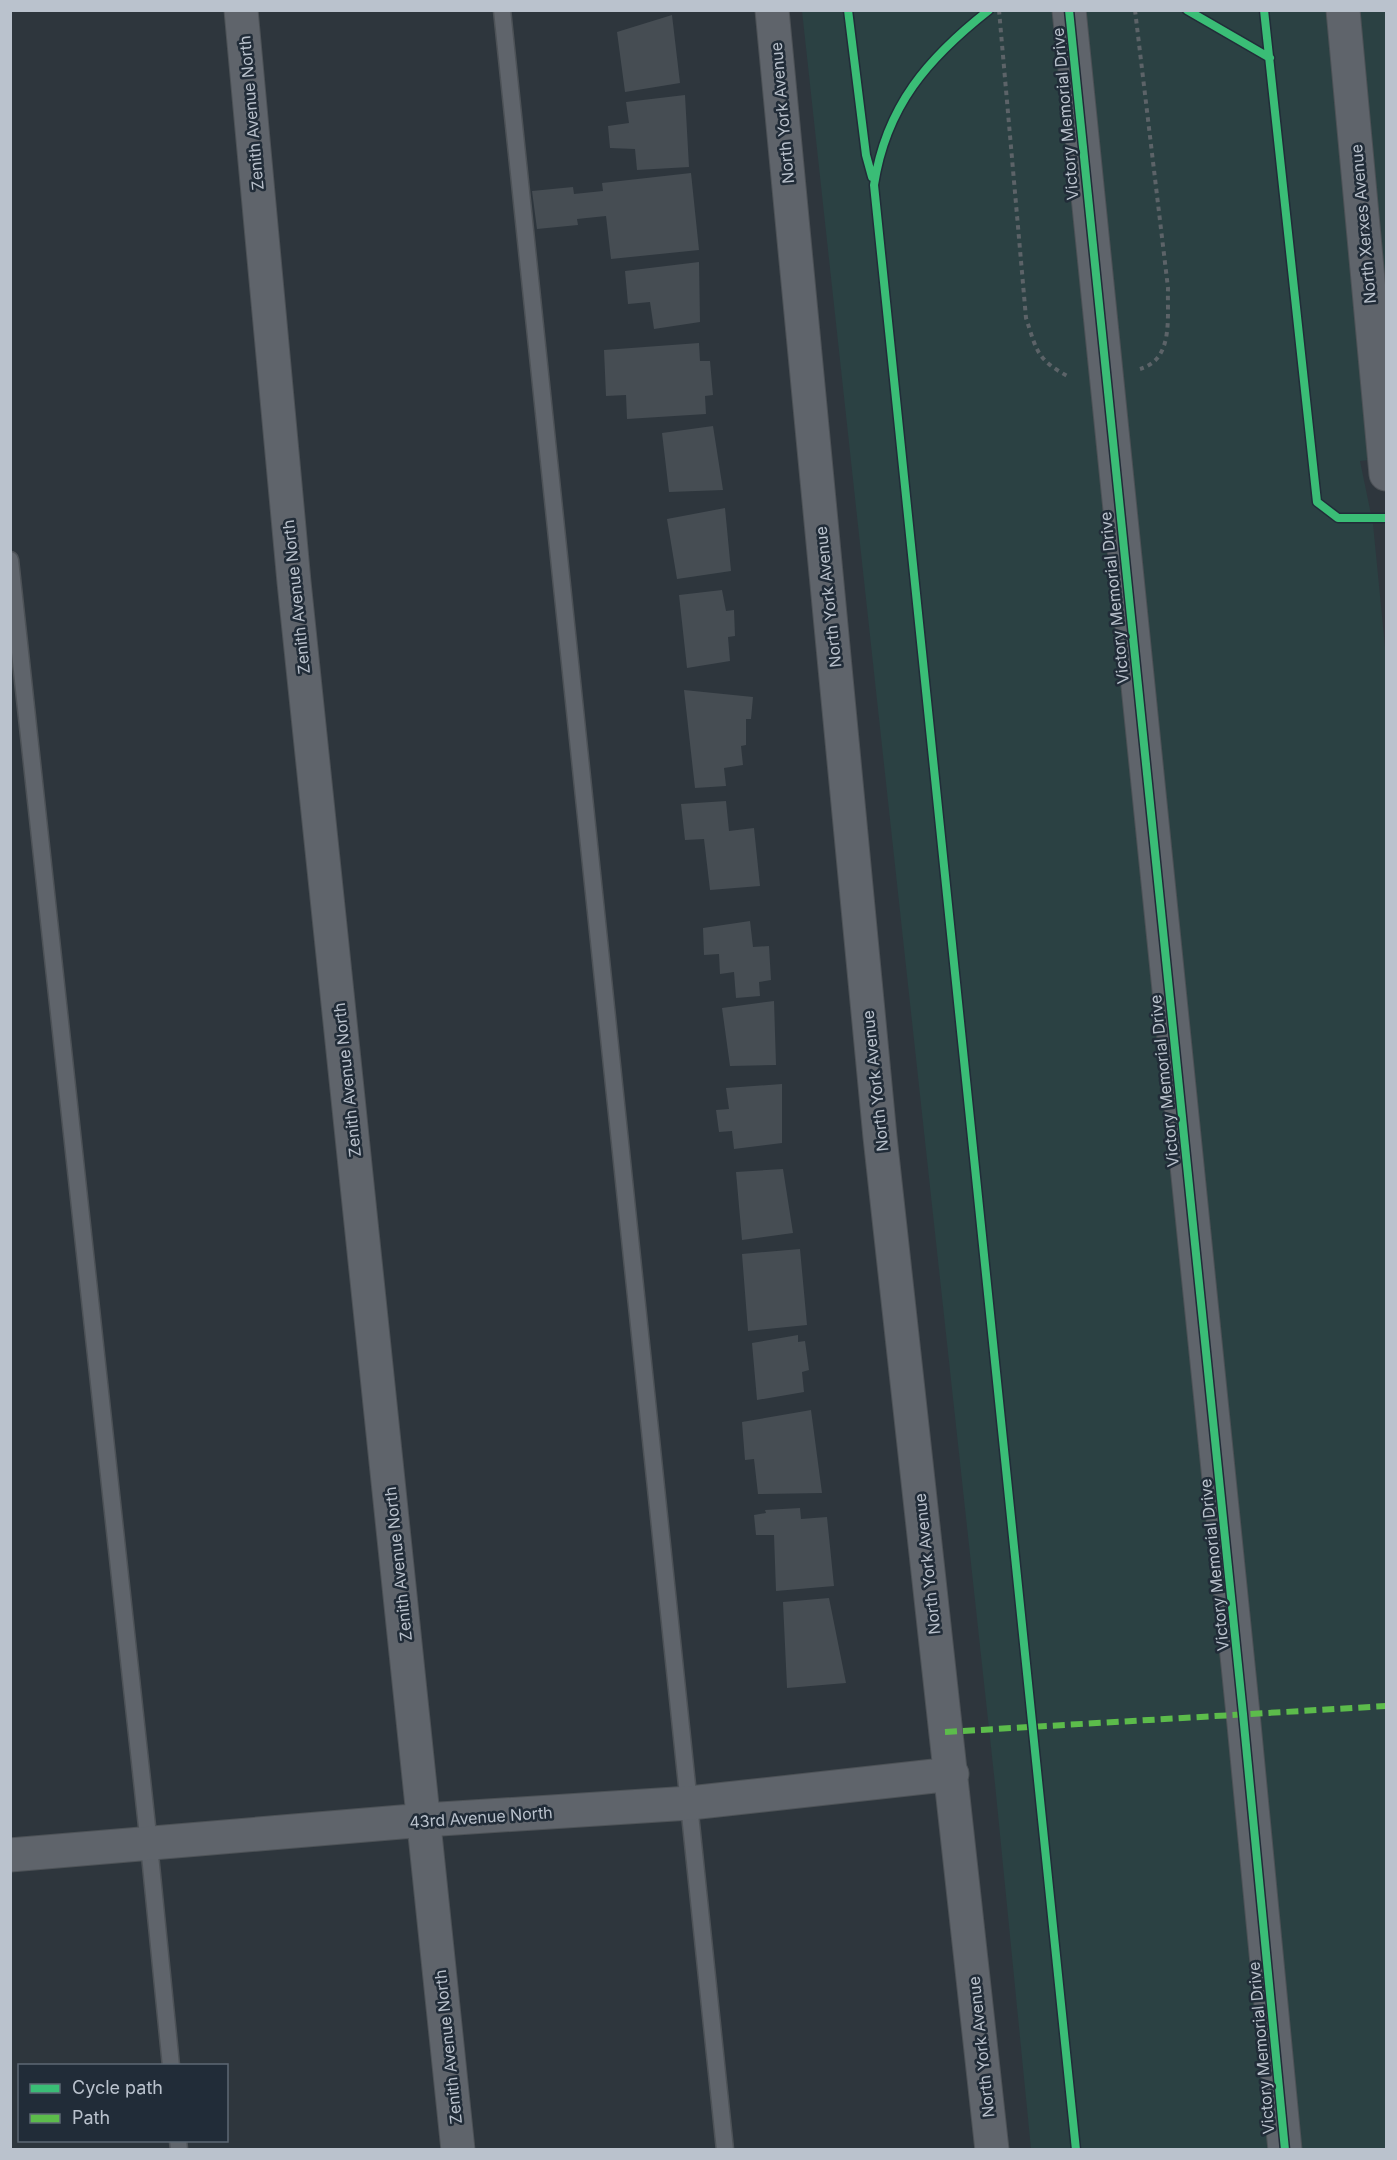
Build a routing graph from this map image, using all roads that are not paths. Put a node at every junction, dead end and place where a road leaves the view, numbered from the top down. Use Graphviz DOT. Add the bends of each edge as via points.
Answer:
graph roads {
  1 [pos="241,10"];
  2 [pos="502,10"];
  3 [pos="772,10"];
  4 [pos="1069,10"];
  5 [pos="1343,10"];
  6 [pos="1386,474"];
  7 [pos="10,560"];
  8 [pos="952,1774"];
  9 [pos="690,1803"];
  10 [pos="425,1820"];
  11 [pos="149,1845"];
  12 [pos="10,1855"];
  13 [pos="171,2064"];
  14 [pos="458,2150"];
  15 [pos="725,2150"];
  16 [pos="992,2150"];
  17 [pos="1285,2150"];
  1 -- 10 [label="street, Zenith Avenue North" via="297,605"];
  2 -- 9 [label="lane"];
  3 -- 8 [label="street, North York Avenue" via="882,1149"];
  4 -- 17 [label="street, Victory Memorial Drive"];
  5 -- 6 [label="street, North Xerxes Avenue"];
  7 -- 11 [label="lane"];
  8 -- 9 [label="street, 43rd Avenue North"];
  8 -- 16 [label="street, North York Avenue"];
  9 -- 10 [label="street, 43rd Avenue North"];
  9 -- 15 [label="lane"];
  10 -- 11 [label="street, 43rd Avenue North"];
  10 -- 14 [label="street, Zenith Avenue North"];
  11 -- 12 [label="street, 43rd Avenue North"];
  11 -- 13 [label="lane"];
}
